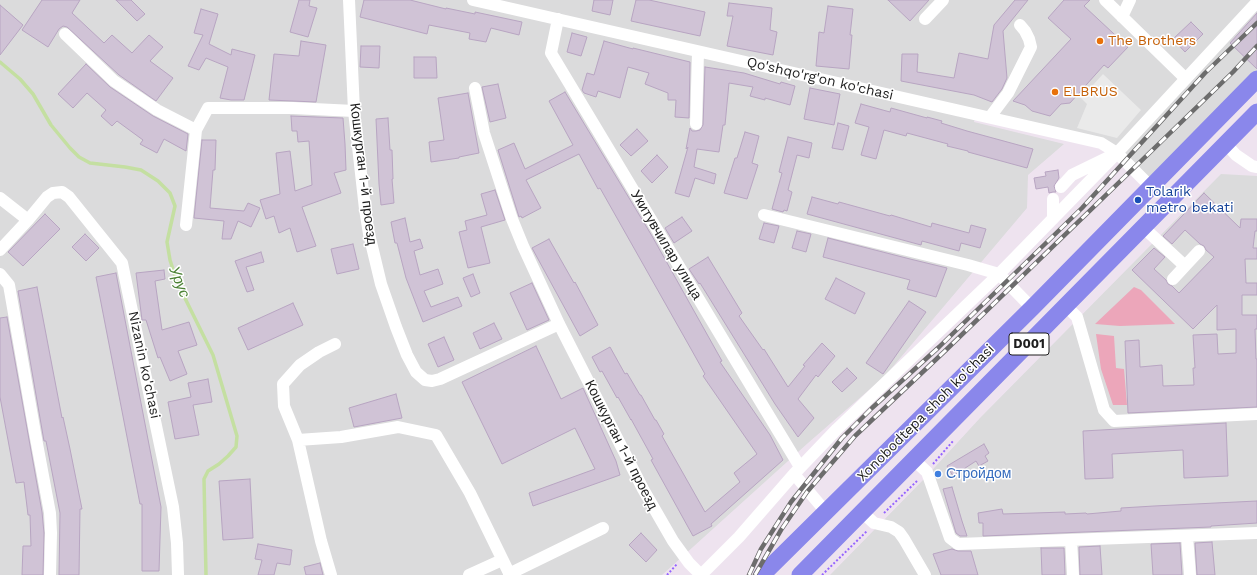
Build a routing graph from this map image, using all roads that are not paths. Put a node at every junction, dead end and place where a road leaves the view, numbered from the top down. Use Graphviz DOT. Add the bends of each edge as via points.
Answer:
graph roads {
  1 [pos="349,0"];
  2 [pos="473,0"];
  3 [pos="943,0"];
  4 [pos="1104,0"];
  5 [pos="1130,0"];
  6 [pos="1257,2"];
  7 [pos="524,6"];
  8 [pos="1122,17"];
  9 [pos="558,19"];
  10 [pos="925,19"];
  11 [pos="1020,25"];
  12 [pos="65,34"];
  13 [pos="698,52"];
  14 [pos="1185,78"];
  15 [pos="1257,79"];
  16 [pos="475,88"];
  17 [pos="354,111"];
  18 [pos="1257,112"];
  19 [pos="990,117"];
  20 [pos="696,124"];
  21 [pos="196,130"];
  22 [pos="1226,144"];
  23 [pos="1117,153"];
  24 [pos="1257,167"];
  25 [pos="1061,187"];
  26 [pos="1151,187"];
  27 [pos="0,198"];
  28 [pos="1053,199"];
  29 [pos="764,214"];
  30 [pos="1053,219"];
  31 [pos="28,220"];
  32 [pos="186,225"];
  33 [pos="1144,228"];
  34 [pos="0,250"];
  35 [pos="1199,251"];
  36 [pos="1185,266"];
  37 [pos="0,274"];
  38 [pos="1000,274"];
  39 [pos="1173,279"];
  40 [pos="1066,306"];
  41 [pos="1032,308"];
  42 [pos="559,324"];
  43 [pos="335,344"];
  44 [pos="1257,414"];
  45 [pos="298,440"];
  46 [pos="914,460"];
  47 [pos="797,470"];
  48 [pos="826,512"];
  49 [pos="862,512"];
  50 [pos="604,528"];
  51 [pos="1257,533"];
  52 [pos="1187,536"];
  53 [pos="1072,540"];
  54 [pos="502,560"];
  55 [pos="50,575"];
  56 [pos="178,575"];
  57 [pos="331,575"];
  58 [pos="469,575"];
  59 [pos="510,575"];
  60 [pos="762,575"];
  61 [pos="802,575"];
  62 [pos="925,575"];
  63 [pos="1073,575"];
  64 [pos="1190,575"];
  1 -- 17 [label="street, Кошкурган 1-й проезд"];
  2 -- 7 [label="street, Qo'shqo'rg'on ko'chasi"];
  3 -- 10 [label="street"];
  4 -- 8 [label="street"];
  5 -- 8 [label="street"];
  6 -- 14 [label="street"];
  7 -- 9 [label="street, Qo'shqo'rg'on ko'chasi"];
  8 -- 14 [label="street"];
  9 -- 13 [label="street, Qo'shqo'rg'on ko'chasi"];
  9 -- 47 [label="street, Укитувчилар улица" via="551,53 750,384"];
  11 -- 19 [label="street" via="1030,39 1031,47 1008,93"];
  12 -- 21 [label="street" via="114,80 157,110"];
  13 -- 19 [label="street, Qo'shqo'rg'on ko'chasi"];
  13 -- 20 [label="street"];
  14 -- 23 [label="street"];
  15 -- 26 [label="highway, Xonobodtepa shoh ko'chasi / D001"];
  16 -- 42 [label="street, Кошкурган 1-й проезд" via="484,133 512,220"];
  17 -- 21 [label="street" via="208,108"];
  17 -- 42 [label="street, Кошкурган 1-й проезд" via="365,209 375,259 401,341 421,378 428,381 440,379"];
  18 -- 22 [label="highway, Xonobodtepa shoh ko'chasi / D001"];
  19 -- 23 [label="street, Qo'shqo'rg'on ko'chasi" via="1101,143"];
  21 -- 32 [label="street"];
  22 -- 24 [label="street" via="1252,166"];
  22 -- 33 [label="highway, Xonobodtepa shoh ko'chasi / D001"];
  23 -- 25 [label="street" via="1072,175"];
  23 -- 26 [label="street, Qo'shqo'rg'on ko'chasi"];
  23 -- 30 [label="street"];
  26 -- 41 [label="highway, Xonobodtepa shoh ko'chasi / D001"];
  27 -- 31 [label="street"];
  28 -- 30 [label="street"];
  29 -- 38 [label="street"];
  30 -- 38 [label="street"];
  31 -- 34 [label="street"];
  31 -- 56 [label="street, Nizanin ko'chasi" via="47,197 62,192 69,197 122,263 173,507"];
  33 -- 36 [label="street"];
  33 -- 40 [label="highway, Xonobodtepa shoh ko'chasi / D001"];
  35 -- 36 [label="street"];
  36 -- 39 [label="street"];
  37 -- 55 [label="street" via="9,285 50,512"];
  38 -- 41 [label="street"];
  38 -- 47 [label="street"];
  40 -- 44 [label="street" via="1076,317 1104,410 1114,421"];
  40 -- 46 [label="highway, Xonobodtepa shoh ko'chasi / D001"];
  41 -- 48 [label="highway, Xonobodtepa shoh ko'chasi / D001"];
  42 -- 47 [label="street, Кошкурган 1-й проезд" via="666,530 686,560 701,575 739,537"];
  43 -- 45 [label="street" via="300,365 283,384 284,406"];
  45 -- 54 [label="street" via="341,437 398,427 436,435 470,493"];
  45 -- 57 [label="street"];
  46 -- 49 [label="highway, Xonobodtepa shoh ko'chasi / D001"];
  46 -- 53 [label="street" via="927,472 950,538 958,544"];
  47 -- 48 [label="street, Укитувчилар улица"];
  48 -- 60 [label="highway, Xonobodtepa shoh ko'chasi / D001"];
  49 -- 61 [label="highway, Xonobodtepa shoh ko'chasi / D001"];
  49 -- 62 [label="street" via="874,523 891,527 904,538"];
  50 -- 59 [label="street"];
  51 -- 52 [label="street"];
  52 -- 53 [label="street"];
  52 -- 64 [label="street"];
  53 -- 63 [label="street"];
  54 -- 58 [label="street"];
  54 -- 59 [label="street"];
}
